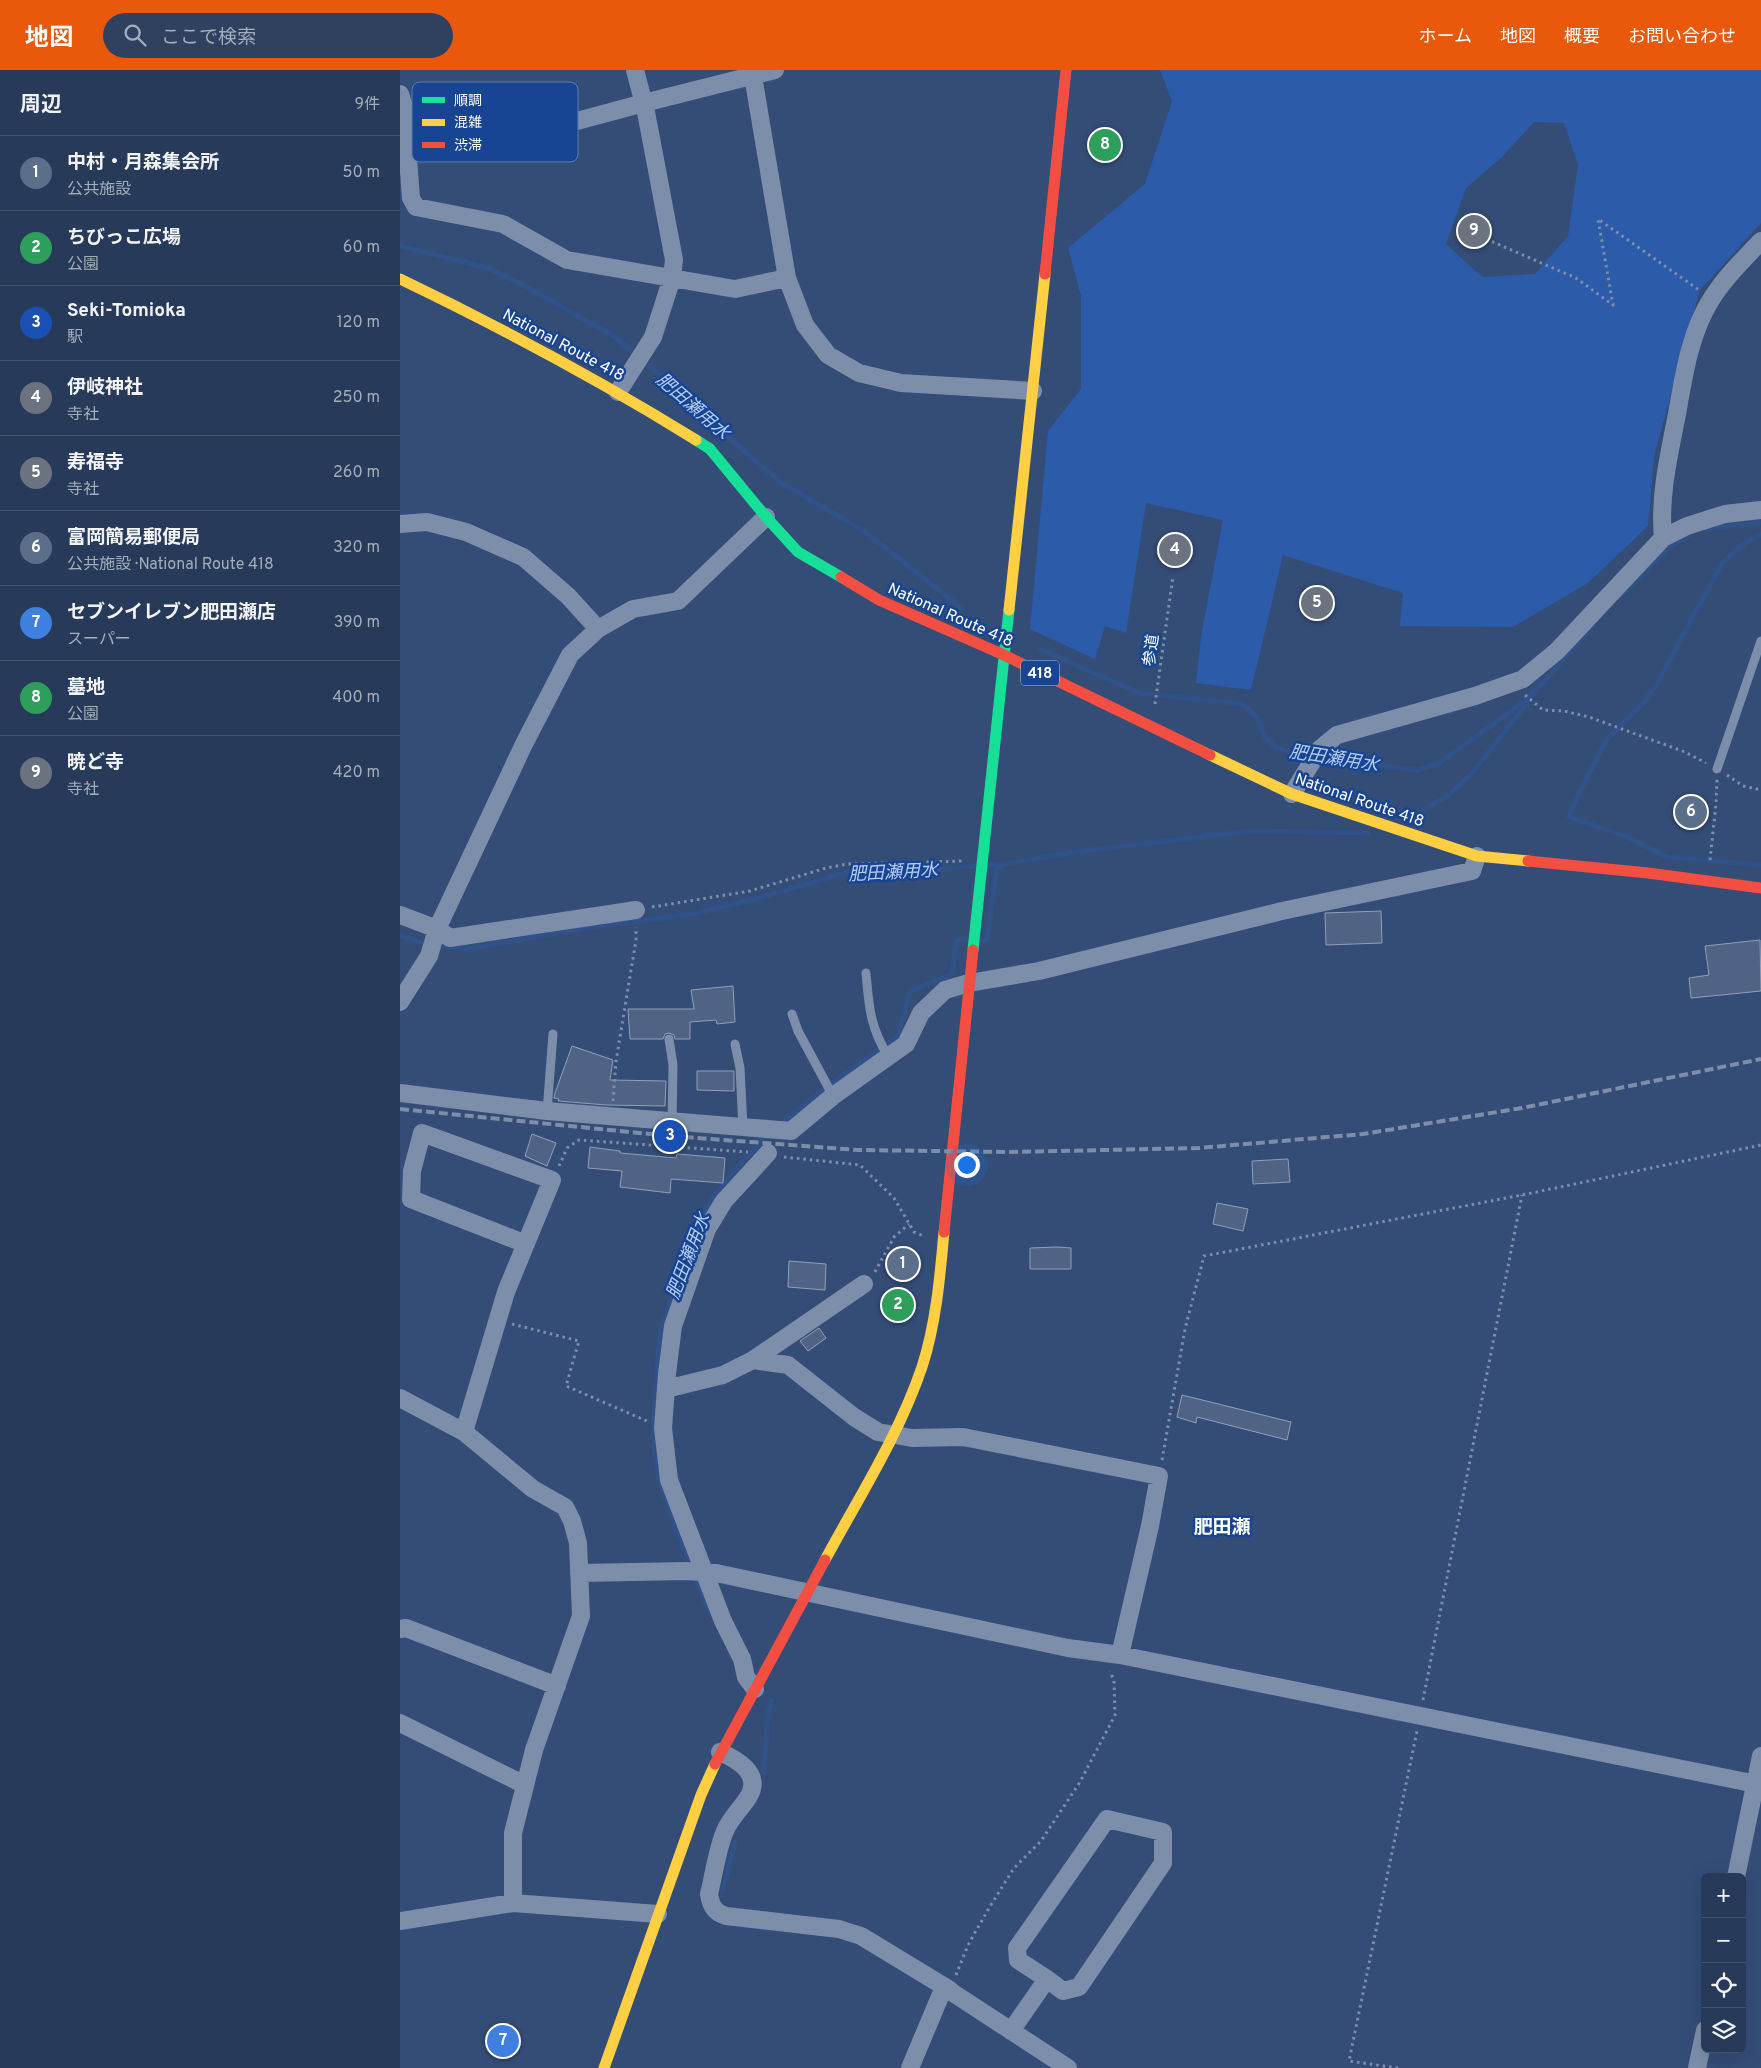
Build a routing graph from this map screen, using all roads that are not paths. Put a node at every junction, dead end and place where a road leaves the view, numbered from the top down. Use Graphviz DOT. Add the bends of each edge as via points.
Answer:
graph roads {
  1 [pos="635,70"];
  2 [pos="775,70"];
  3 [pos="1066,70"];
  4 [pos="752,76"];
  5 [pos="400,94"];
  6 [pos="644,103"];
  7 [pos="578,121"];
  8 [pos="407,150"];
  9 [pos="412,150"];
  10 [pos="1761,241"];
  11 [pos="672,278"];
  12 [pos="787,278"];
  13 [pos="400,279"];
  14 [pos="618,392"];
  15 [pos="1033,392"];
  16 [pos="1761,510"];
  17 [pos="766,517"];
  18 [pos="400,524"];
  19 [pos="1663,538"];
  20 [pos="598,629"];
  21 [pos="1761,641"];
  22 [pos="1004,655"];
  23 [pos="1717,769"];
  24 [pos="1292,794"];
  25 [pos="1478,856"];
  26 [pos="1761,888"];
  27 [pos="636,910"];
  28 [pos="400,915"];
  29 [pos="438,929"];
  30 [pos="866,973"];
  31 [pos="968,983"];
  32 [pos="400,1002"];
  33 [pos="792,1014"];
  34 [pos="553,1034"];
  35 [pos="669,1038"];
  36 [pos="736,1044"];
  37 [pos="888,1056"];
  38 [pos="400,1093"];
  39 [pos="833,1096"];
  40 [pos="547,1111"];
  41 [pos="672,1122"];
  42 [pos="743,1128"];
  43 [pos="768,1153"];
  44 [pos="526,1244"];
  45 [pos="864,1284"];
  46 [pos="753,1360"];
  47 [pos="666,1389"];
  48 [pos="400,1398"];
  49 [pos="464,1432"];
  50 [pos="893,1436"];
  51 [pos="705,1572"];
  52 [pos="579,1573"];
  53 [pos="806,1592"];
  54 [pos="400,1629"];
  55 [pos="1120,1655"];
  56 [pos="557,1686"];
  57 [pos="755,1689"];
  58 [pos="400,1723"];
  59 [pos="720,1752"];
  60 [pos="1761,1756"];
  61 [pos="1758,1784"];
  62 [pos="525,1785"];
  63 [pos="1737,1873"];
  64 [pos="513,1903"];
  65 [pos="658,1914"];
  66 [pos="400,1920"];
  67 [pos="1048,1979"];
  68 [pos="947,1988"];
  69 [pos="1010,2031"];
  70 [pos="1701,2049"];
  71 [pos="604,2068"];
  72 [pos="910,2068"];
  73 [pos="1068,2068"];
  74 [pos="1697,2068"];
  1 -- 6 [label="street"];
  2 -- 4 [label="street"];
  3 -- 15 [label="main road"];
  4 -- 6 [label="street"];
  4 -- 12 [label="street"];
  5 -- 8 [label="street"];
  6 -- 7 [label="street"];
  6 -- 11 [label="street" via="674,260"];
  8 -- 9 [label="street"];
  8 -- 11 [label="street" via="411,198 416,207 503,224 567,260"];
  10 -- 19 [label="street" via="1711,299 1693,339 1665,475 1661,521"];
  11 -- 12 [label="street" via="736,288"];
  11 -- 14 [label="street" via="653,337"];
  12 -- 15 [label="street" via="805,326 828,355 859,373 901,383"];
  13 -- 14 [label="main road, National Route 418 / 418" via="473,314"];
  14 -- 17 [label="main road, National Route 418 / 418" via="710,449"];
  15 -- 22 [label="main road"];
  16 -- 19 [label="street" via="1725,514 1687,526"];
  17 -- 20 [label="street" via="678,601 633,609"];
  17 -- 22 [label="main road, National Route 418 / 418" via="798,552 878,600"];
  18 -- 20 [label="street" via="427,522 466,532 523,557 568,596"];
  19 -- 24 [label="street" via="1557,650 1523,679 1337,736 1320,749"];
  20 -- 29 [label="street" via="570,655 524,744"];
  21 -- 23 [label="lane"];
  22 -- 24 [label="main road, National Route 418 / 418"];
  22 -- 31 [label="main road"];
  24 -- 25 [label="main road, National Route 418 / 418"];
  25 -- 26 [label="main road, National Route 418 / 418"];
  25 -- 31 [label="street" via="1472,872 1282,911 1039,971"];
  27 -- 29 [label="street" via="450,938"];
  28 -- 29 [label="street"];
  29 -- 32 [label="street" via="429,956"];
  30 -- 37 [label="lane" via="872,1026"];
  31 -- 37 [label="street" via="944,990 922,1013 906,1044"];
  31 -- 50 [label="main road" via="934,1316 922,1366"];
  33 -- 39 [label="lane"];
  34 -- 40 [label="lane"];
  35 -- 41 [label="lane" via="673,1065"];
  36 -- 42 [label="lane"];
  37 -- 39 [label="street"];
  38 -- 40 [label="street"];
  39 -- 42 [label="street" via="791,1131"];
  40 -- 41 [label="street"];
  41 -- 42 [label="street"];
  43 -- 47 [label="street" via="724,1201 707,1229 673,1326"];
  44 -- 44 [label="street" via="411,1198 412,1171 422,1133 552,1180"];
  44 -- 49 [label="street" via="506,1292"];
  45 -- 46 [label="street"];
  46 -- 47 [label="street" via="723,1375"];
  46 -- 50 [label="street" via="788,1365 854,1417 878,1432"];
  47 -- 51 [label="street" via="663,1428 669,1480"];
  48 -- 49 [label="street"];
  49 -- 52 [label="street" via="532,1489 565,1507 578,1543"];
  50 -- 53 [label="main road"];
  50 -- 55 [label="street" via="963,1437 1159,1476"];
  51 -- 52 [label="street"];
  51 -- 53 [label="street"];
  51 -- 57 [label="street" via="723,1621 742,1659 746,1677"];
  52 -- 56 [label="street" via="581,1616"];
  53 -- 55 [label="street" via="1068,1648"];
  53 -- 57 [label="main road"];
  54 -- 56 [label="street" via="406,1628"];
  55 -- 61 [label="street"];
  56 -- 62 [label="street"];
  57 -- 59 [label="main road"];
  58 -- 62 [label="street"];
  59 -- 65 [label="main road"];
  59 -- 68 [label="street" via="748,1769 752,1780 750,1795 724,1831 709,1894 710,1904 716,1913 839,1929 861,1936"];
  60 -- 61 [label="street"];
  61 -- 63 [label="street"];
  62 -- 64 [label="street" via="513,1833"];
  64 -- 65 [label="street"];
  64 -- 66 [label="street"];
  65 -- 71 [label="main road"];
  67 -- 67 [label="street" via="1018,1960 1017,1948 1107,1819 1163,1832 1163,1863 1079,1988 1063,1990"];
  67 -- 69 [label="street"];
  68 -- 69 [label="street"];
  68 -- 72 [label="street"];
  69 -- 73 [label="street"];
  70 -- 74 [label="street"];
}
